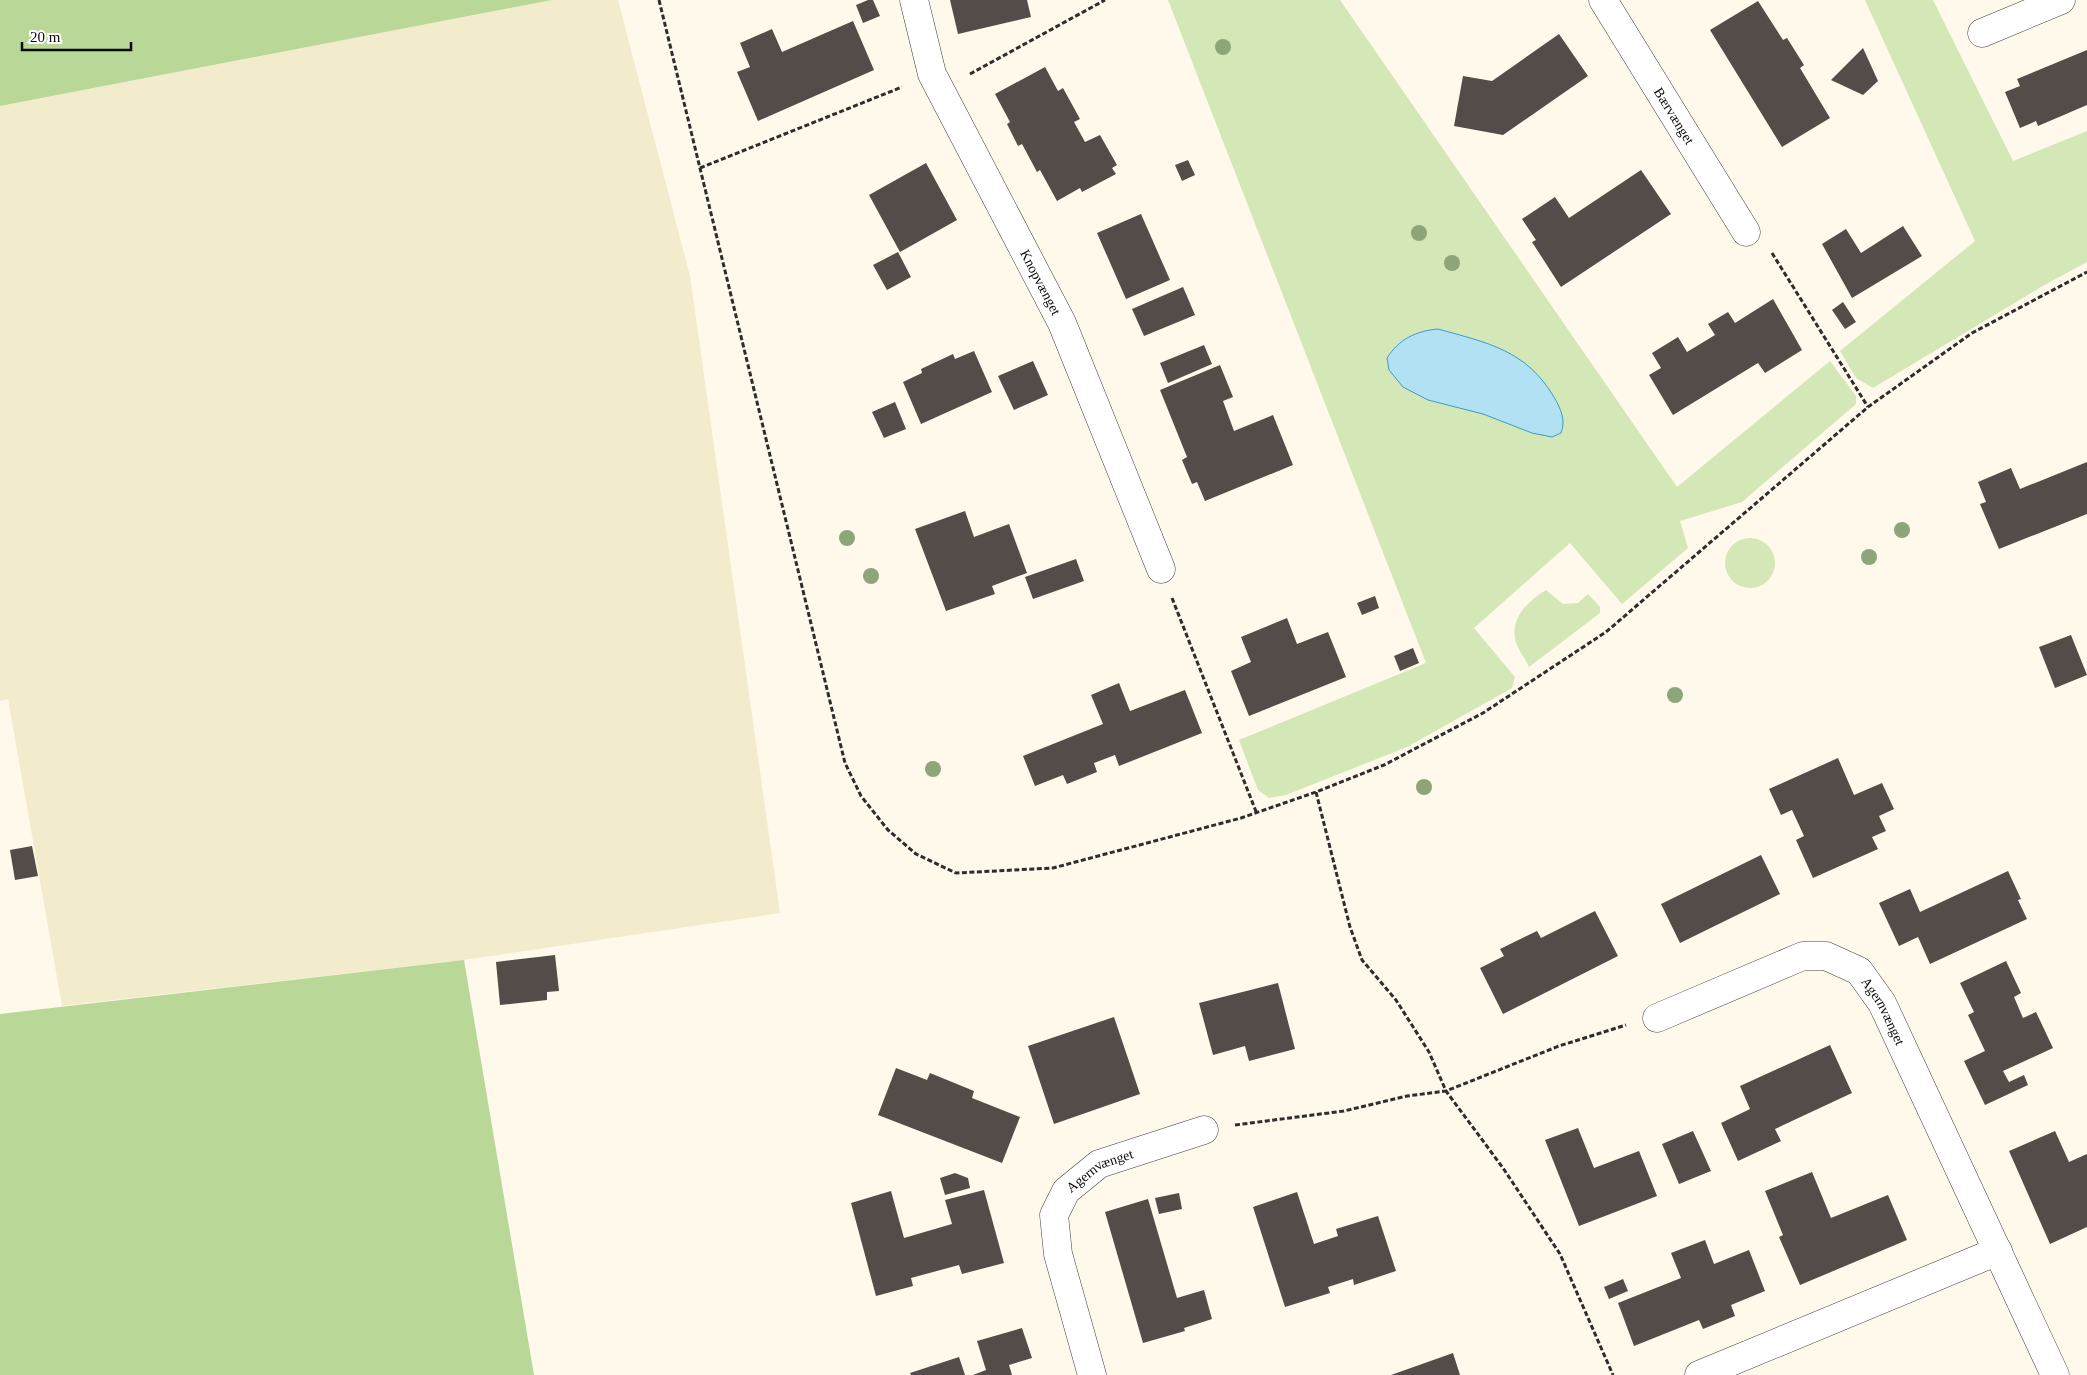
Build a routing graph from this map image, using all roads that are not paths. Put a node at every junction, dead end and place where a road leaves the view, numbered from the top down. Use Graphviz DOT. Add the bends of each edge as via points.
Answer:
graph roads {
  1 [pos="914,0"];
  2 [pos="1603,0"];
  3 [pos="2061,0"];
  4 [pos="1982,33"];
  5 [pos="1746,232"];
  6 [pos="1161,569"];
  7 [pos="1657,1018"];
  8 [pos="1204,1130"];
  9 [pos="1998,1251"];
  10 [pos="1092,1375"];
  11 [pos="1699,1375"];
  12 [pos="2055,1375"];
  1 -- 6 [label="street, Knopvænget" via="937,82 1062,324"];
  2 -- 5 [label="street, Bærvænget"];
  3 -- 4 [label="street"];
  7 -- 9 [label="street, Agernvænget" via="1803,956 1826,956 1859,972 1882,1003"];
  8 -- 10 [label="street, Agernvænget" via="1099,1164 1066,1190 1054,1214 1058,1254"];
  9 -- 11 [label="street"];
  9 -- 12 [label="street, Agernvænget"];
}
